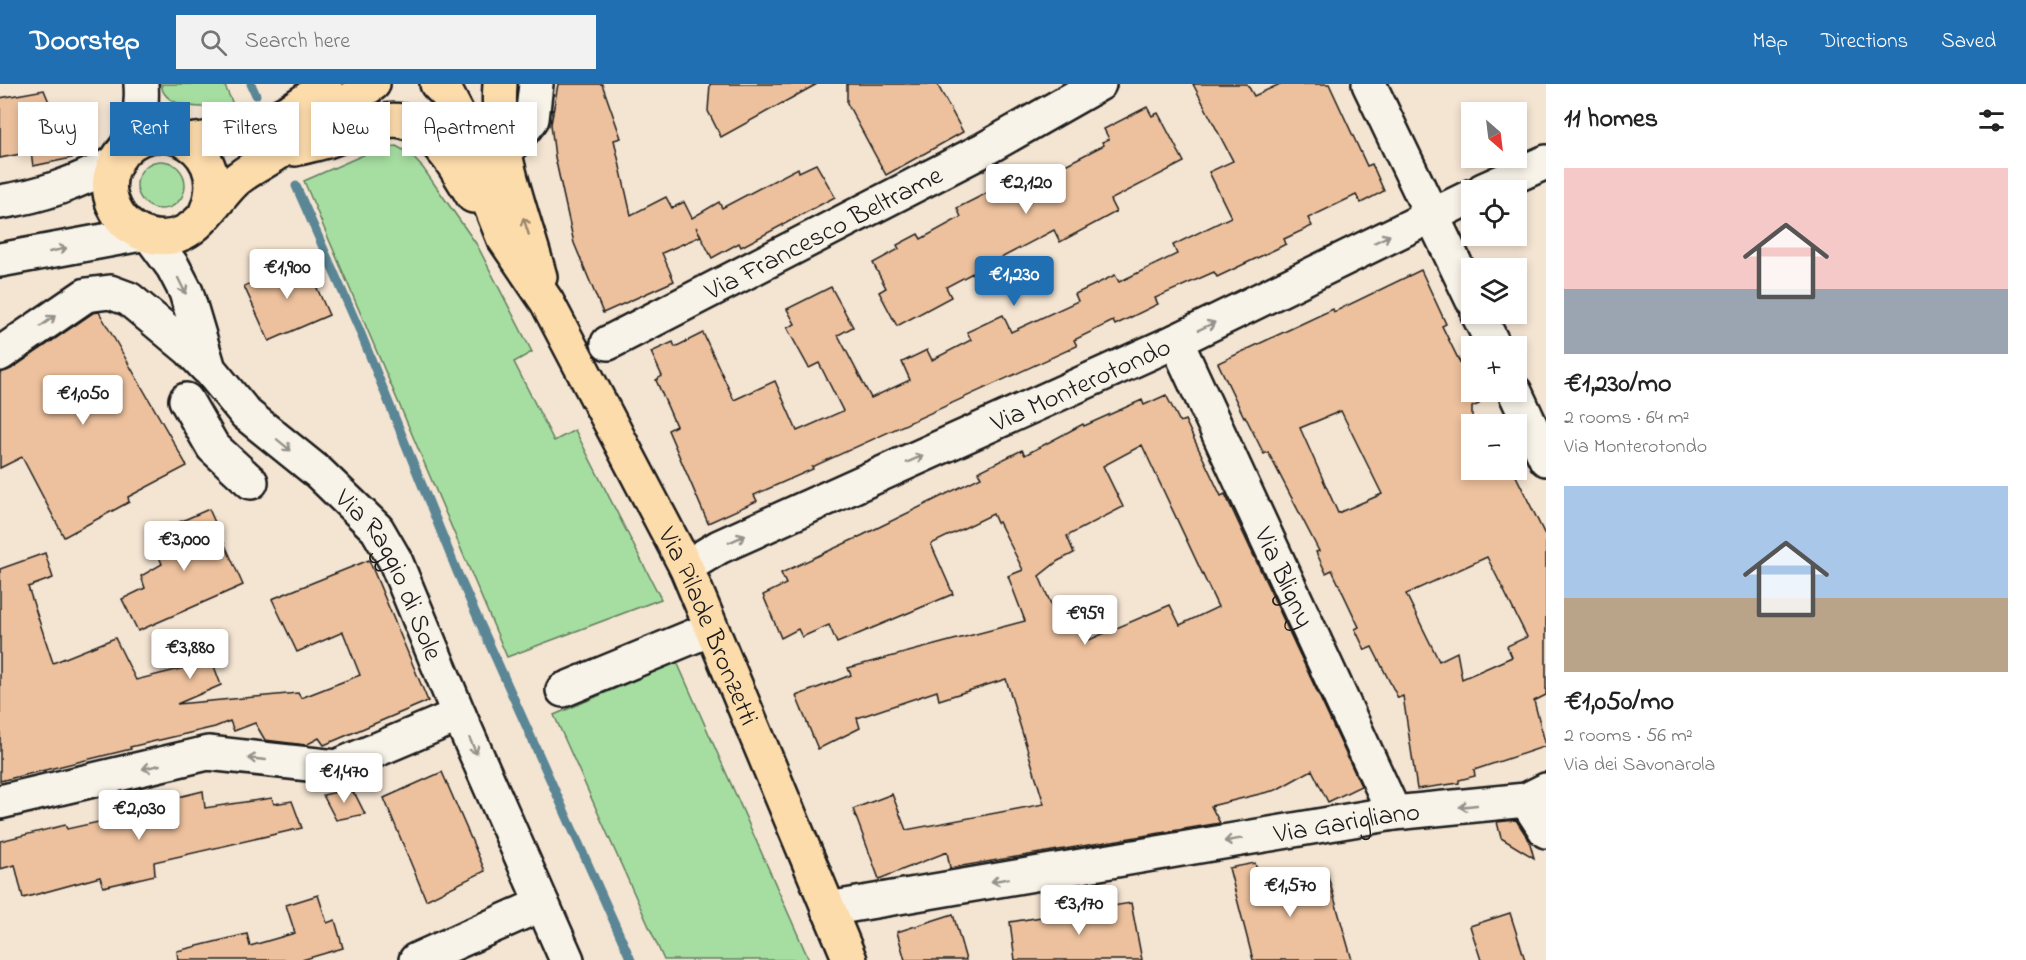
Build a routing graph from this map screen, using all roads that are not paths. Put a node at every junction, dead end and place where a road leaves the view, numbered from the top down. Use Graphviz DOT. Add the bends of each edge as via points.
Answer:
graph roads {
  1 [pos="141,84"];
  2 [pos="325,84"];
  3 [pos="373,84"];
  4 [pos="437,84"];
  5 [pos="500,84"];
  6 [pos="536,84"];
  7 [pos="1099,84"];
  8 [pos="1369,84"];
  9 [pos="142,102"];
  10 [pos="499,102"];
  11 [pos="534,102"];
  12 [pos="299,137"];
  13 [pos="190,141"];
  14 [pos="190,143"];
  15 [pos="299,148"];
  16 [pos="119,156"];
  17 [pos="121,156"];
  18 [pos="274,156"];
  19 [pos="504,156"];
  20 [pos="1546,162"];
  21 [pos="1506,180"];
  22 [pos="1461,201"];
  23 [pos="0,202"];
  24 [pos="206,212"];
  25 [pos="1432,214"];
  26 [pos="146,235"];
  27 [pos="503,237"];
  28 [pos="0,260"];
  29 [pos="1461,276"];
  30 [pos="547,302"];
  31 [pos="1176,341"];
  32 [pos="608,343"];
  33 [pos="0,354"];
  34 [pos="209,369"];
  35 [pos="186,400"];
  36 [pos="1520,402"];
  37 [pos="1546,459"];
  38 [pos="251,482"];
  39 [pos="686,567"];
  40 [pos="711,630"];
  41 [pos="563,690"];
  42 [pos="459,715"];
  43 [pos="1536,795"];
  44 [pos="0,802"];
  45 [pos="1394,813"];
  46 [pos="1546,831"];
  47 [pos="542,903"];
  48 [pos="828,909"];
  49 [pos="416,960"];
  50 [pos="567,960"];
  51 [pos="850,960"];
  1 -- 9 [label="street"];
  2 -- 13 [label="main road" via="257,126 232,135"];
  3 -- 12 [label="main road"];
  4 -- 27 [label="main road, Via Pilade Bronzetti" via="459,117"];
  5 -- 10 [label="main road, Via Pilade Bronzetti"];
  6 -- 11 [label="street"];
  7 -- 32 [label="street, Via Francesco Beltrame" via="981,151"];
  8 -- 25 [label="street"];
  14 -- 24 [label="main road" via="208,163 212,175 213,188"];
  15 -- 27 [label="main road" via="381,120 397,119 415,125 446,154"];
  16 -- 23 [label="street" via="76,183"];
  17 -- 26 [label="main road" via="110,181 112,202 123,221"];
  18 -- 24 [label="main road" via="236,180"];
  30 -- 19 [label="main road, Via Pilade Bronzetti, one-way"];
  20 -- 21 [label="street"];
  22 -- 25 [label="street, Via Monterotondo"];
  24 -- 26 [label="main road" via="183,233 167,238"];
  25 -- 29 [label="street"];
  31 -- 25 [label="street, Via Monterotondo, one-way"];
  28 -- 26 [label="street, one-way"];
  26 -- 34 [label="street, Via Raggio di Sole, one-way" via="173,267 186,292"];
  27 -- 30 [label="main road, Via Pilade Bronzetti"];
  30 -- 39 [label="main road, Via Pilade Bronzetti"];
  39 -- 31 [label="street, Via Monterotondo, one-way" via="719,547"];
  31 -- 45 [label="street, Via Bligny"];
  33 -- 34 [label="street, one-way" via="81,298 110,292 129,299"];
  34 -- 42 [label="street, Via Raggio di Sole, one-way" via="246,414 319,473 377,529 395,560"];
  35 -- 38 [label="street" via="213,447"];
  36 -- 37 [label="street"];
  39 -- 40 [label="main road, Via Pilade Bronzetti"];
  40 -- 41 [label="street"];
  40 -- 48 [label="main road, Via Pilade Bronzetti"];
  42 -- 44 [label="street, one-way" via="336,767 208,753"];
  42 -- 47 [label="street, Via Raggio di Sole, one-way"];
  43 -- 45 [label="street, Via Garigliano, one-way"];
  43 -- 46 [label="street"];
  45 -- 48 [label="street, Via Garigliano, one-way"];
  47 -- 49 [label="street"];
  47 -- 50 [label="street, Via Raggio di Sole"];
  48 -- 51 [label="main road, Via Pilade Bronzetti"];
}
